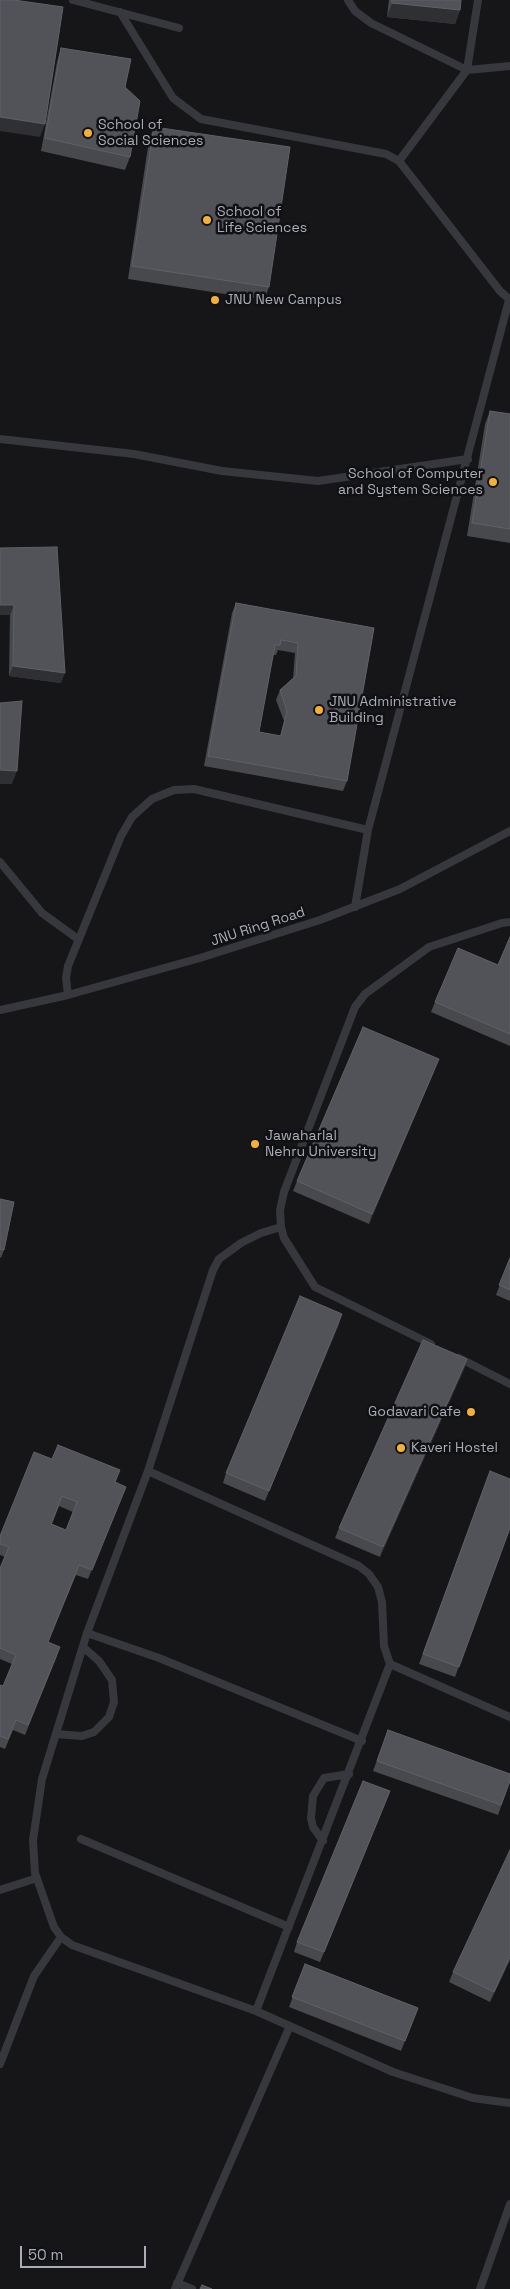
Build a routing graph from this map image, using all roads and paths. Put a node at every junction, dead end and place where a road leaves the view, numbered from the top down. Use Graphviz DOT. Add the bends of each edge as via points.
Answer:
graph roads {
  1 [pos="73,0"];
  2 [pos="348,0"];
  3 [pos="478,0"];
  4 [pos="120,12"];
  5 [pos="179,28"];
  6 [pos="510,66"];
  7 [pos="467,70"];
  8 [pos="399,161"];
  9 [pos="510,300"];
  10 [pos="0,439"];
  11 [pos="468,458"];
  12 [pos="368,830"];
  13 [pos="510,831"];
  14 [pos="0,862"];
  15 [pos="355,907"];
  16 [pos="510,922"];
  17 [pos="78,939"];
  18 [pos="68,995"];
  19 [pos="0,1010"];
  20 [pos="281,1227"];
  21 [pos="442,1350"];
  22 [pos="451,1354"];
  23 [pos="510,1382"];
  24 [pos="148,1471"];
  25 [pos="87,1633"];
  26 [pos="83,1647"];
  27 [pos="390,1664"];
  28 [pos="510,1717"];
  29 [pos="56,1734"];
  30 [pos="362,1741"];
  31 [pos="349,1774"];
  32 [pos="81,1839"];
  33 [pos="322,1841"];
  34 [pos="37,1878"];
  35 [pos="0,1890"];
  36 [pos="289,1927"];
  37 [pos="61,1937"];
  38 [pos="256,2011"];
  39 [pos="289,2028"];
  40 [pos="0,2064"];
  41 [pos="510,2104"];
  42 [pos="510,2204"];
  43 [pos="176,2286"];
  44 [pos="192,2289"];
  45 [pos="480,2289"];
  1 -- 4 [label="lane"];
  2 -- 7 [label="lane" via="355,11 372,23"];
  3 -- 7 [label="lane"];
  4 -- 5 [label="lane"];
  4 -- 8 [label="lane" via="173,98 202,119 386,154"];
  6 -- 7 [label="lane"];
  7 -- 8 [label="lane"];
  8 -- 9 [label="lane"];
  9 -- 11 [label="lane"];
  10 -- 11 [label="lane" via="134,454 222,471 318,480"];
  11 -- 12 [label="lane"];
  12 -- 15 [label="lane"];
  12 -- 17 [label="lane" via="194,789 174,790 152,799 132,817"];
  13 -- 15 [label="lane, JNU Ring Road" via="400,889"];
  14 -- 17 [label="lane" via="42,913"];
  15 -- 18 [label="lane, JNU Ring Road" via="200,958"];
  16 -- 20 [label="lane" via="429,947 365,994 355,1007 284,1192"];
  17 -- 18 [label="lane" via="68,966"];
  18 -- 19 [label="lane, JNU Ring Road"];
  20 -- 21 [label="lane" via="315,1287"];
  20 -- 24 [label="lane" via="261,1232 240,1243 219,1259 213,1270"];
  22 -- 23 [label="lane"];
  24 -- 25 [label="lane"];
  24 -- 27 [label="lane" via="346,1560 369,1574 378,1587 382,1602 384,1646"];
  25 -- 26 [label="lane"];
  25 -- 30 [label="lane" via="159,1658"];
  26 -- 29 [label="lane"];
  26 -- 29 [label="lane" via="99,1661 112,1680 114,1702 109,1717 94,1732 82,1736"];
  27 -- 28 [label="lane"];
  27 -- 30 [label="lane"];
  29 -- 34 [label="lane" via="42,1779 35,1819 33,1856"];
  30 -- 31 [label="lane"];
  31 -- 33 [label="lane"];
  31 -- 33 [label="lane" via="324,1778 314,1796 310,1818"];
  32 -- 36 [label="lane"];
  33 -- 36 [label="lane"];
  34 -- 35 [label="lane"];
  34 -- 37 [label="lane" via="54,1927"];
  36 -- 38 [label="lane"];
  37 -- 38 [label="lane" via="72,1945"];
  37 -- 40 [label="lane" via="34,1976"];
  38 -- 39 [label="lane"];
  39 -- 41 [label="lane" via="394,2072 474,2098"];
  39 -- 43 [label="lane"];
  42 -- 45 [label="lane"];
  43 -- 44 [label="lane"];
}
